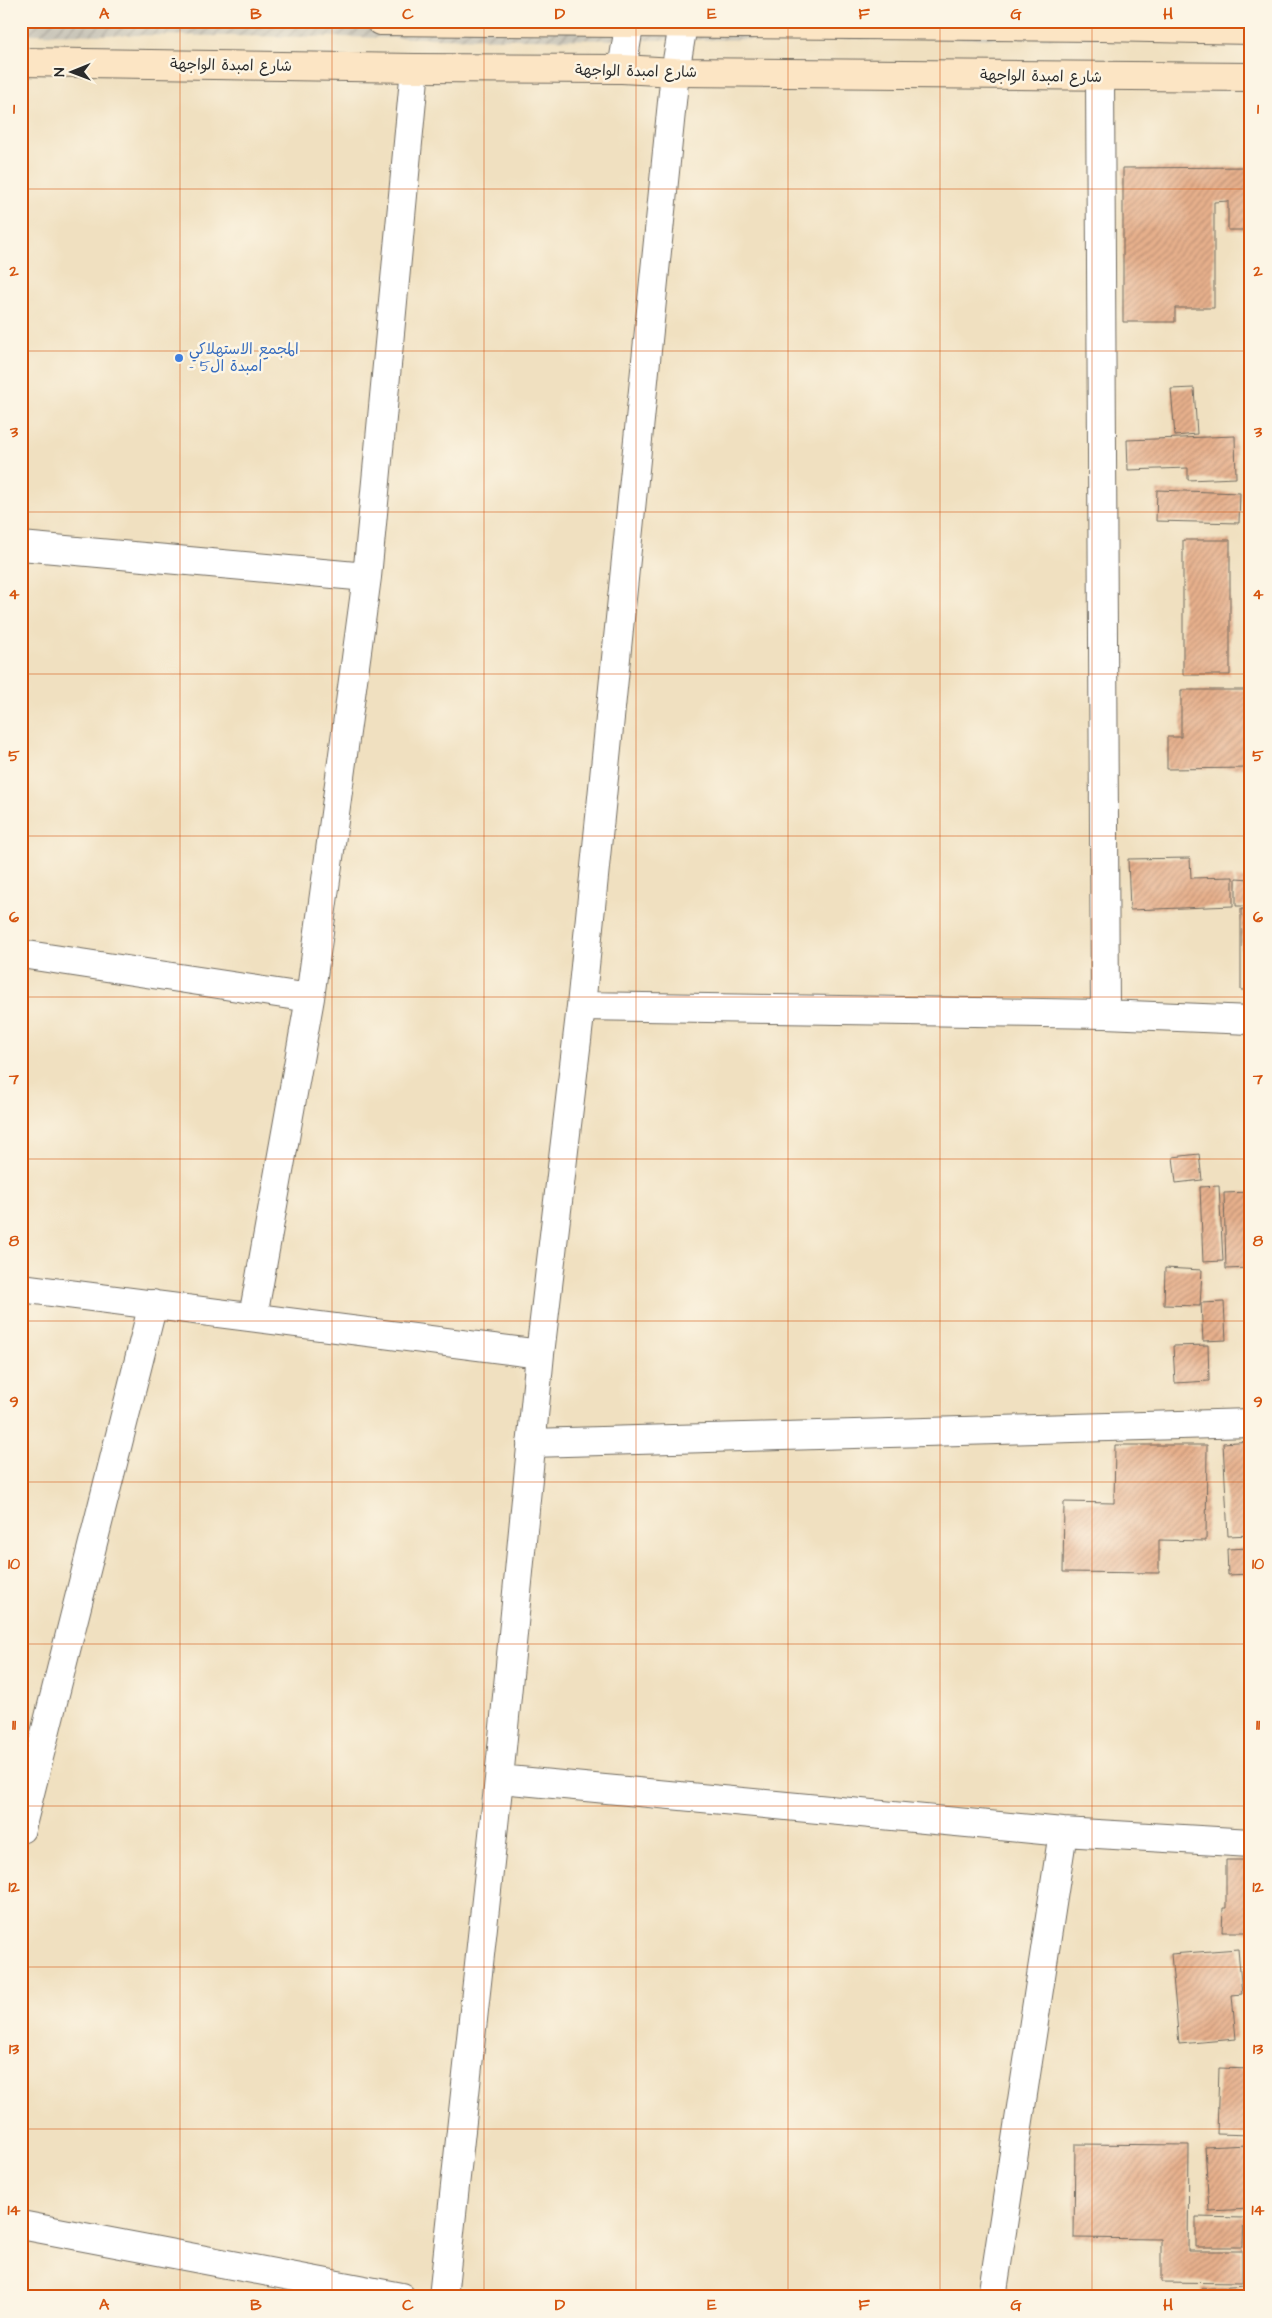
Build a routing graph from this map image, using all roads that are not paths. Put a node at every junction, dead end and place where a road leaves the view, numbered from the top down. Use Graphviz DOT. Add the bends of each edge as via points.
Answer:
graph roads {
  1 [pos="380,21"];
  2 [pos="629,22"];
  3 [pos="683,25"];
  4 [pos="1251,30"];
  5 [pos="21,62"];
  6 [pos="415,68"];
  7 [pos="622,69"];
  8 [pos="675,72"];
  9 [pos="1100,76"];
  10 [pos="1251,77"];
  11 [pos="21,546"];
  12 [pos="367,577"];
  13 [pos="21,954"];
  14 [pos="310,998"];
  15 [pos="581,1006"];
  16 [pos="1105,1014"];
  17 [pos="1251,1020"];
  18 [pos="21,1288"];
  19 [pos="153,1304"];
  20 [pos="253,1317"];
  21 [pos="540,1354"];
  22 [pos="1251,1423"];
  23 [pos="531,1443"];
  24 [pos="499,1779"];
  25 [pos="25,1798"];
  26 [pos="21,1828"];
  27 [pos="1063,1832"];
  28 [pos="1251,1843"];
  29 [pos="21,2225"];
  30 [pos="401,2297"];
  31 [pos="443,2297"];
  32 [pos="992,2297"];
  1 -- 2 [label="main road"];
  2 -- 3 [label="main road"];
  2 -- 7 [label="street"];
  3 -- 4 [label="main road"];
  3 -- 8 [label="street"];
  5 -- 6 [label="main road, شارع امبدة الواجهة"];
  6 -- 7 [label="main road, شارع امبدة الواجهة"];
  6 -- 12 [label="street"];
  7 -- 8 [label="main road, شارع امبدة الواجهة"];
  8 -- 9 [label="main road, شارع امبدة الواجهة"];
  8 -- 15 [label="street"];
  9 -- 10 [label="main road, شارع امبدة الواجهة"];
  9 -- 16 [label="street"];
  11 -- 12 [label="street"];
  12 -- 14 [label="street"];
  13 -- 14 [label="street"];
  14 -- 20 [label="street"];
  15 -- 16 [label="street"];
  15 -- 21 [label="street"];
  16 -- 17 [label="street"];
  18 -- 19 [label="street"];
  19 -- 20 [label="street"];
  19 -- 25 [label="street"];
  20 -- 21 [label="street"];
  21 -- 23 [label="street"];
  22 -- 23 [label="street"];
  23 -- 24 [label="street"];
  24 -- 27 [label="street"];
  24 -- 31 [label="street"];
  25 -- 26 [label="street"];
  27 -- 28 [label="street"];
  27 -- 32 [label="street"];
  29 -- 30 [label="street"];
}
